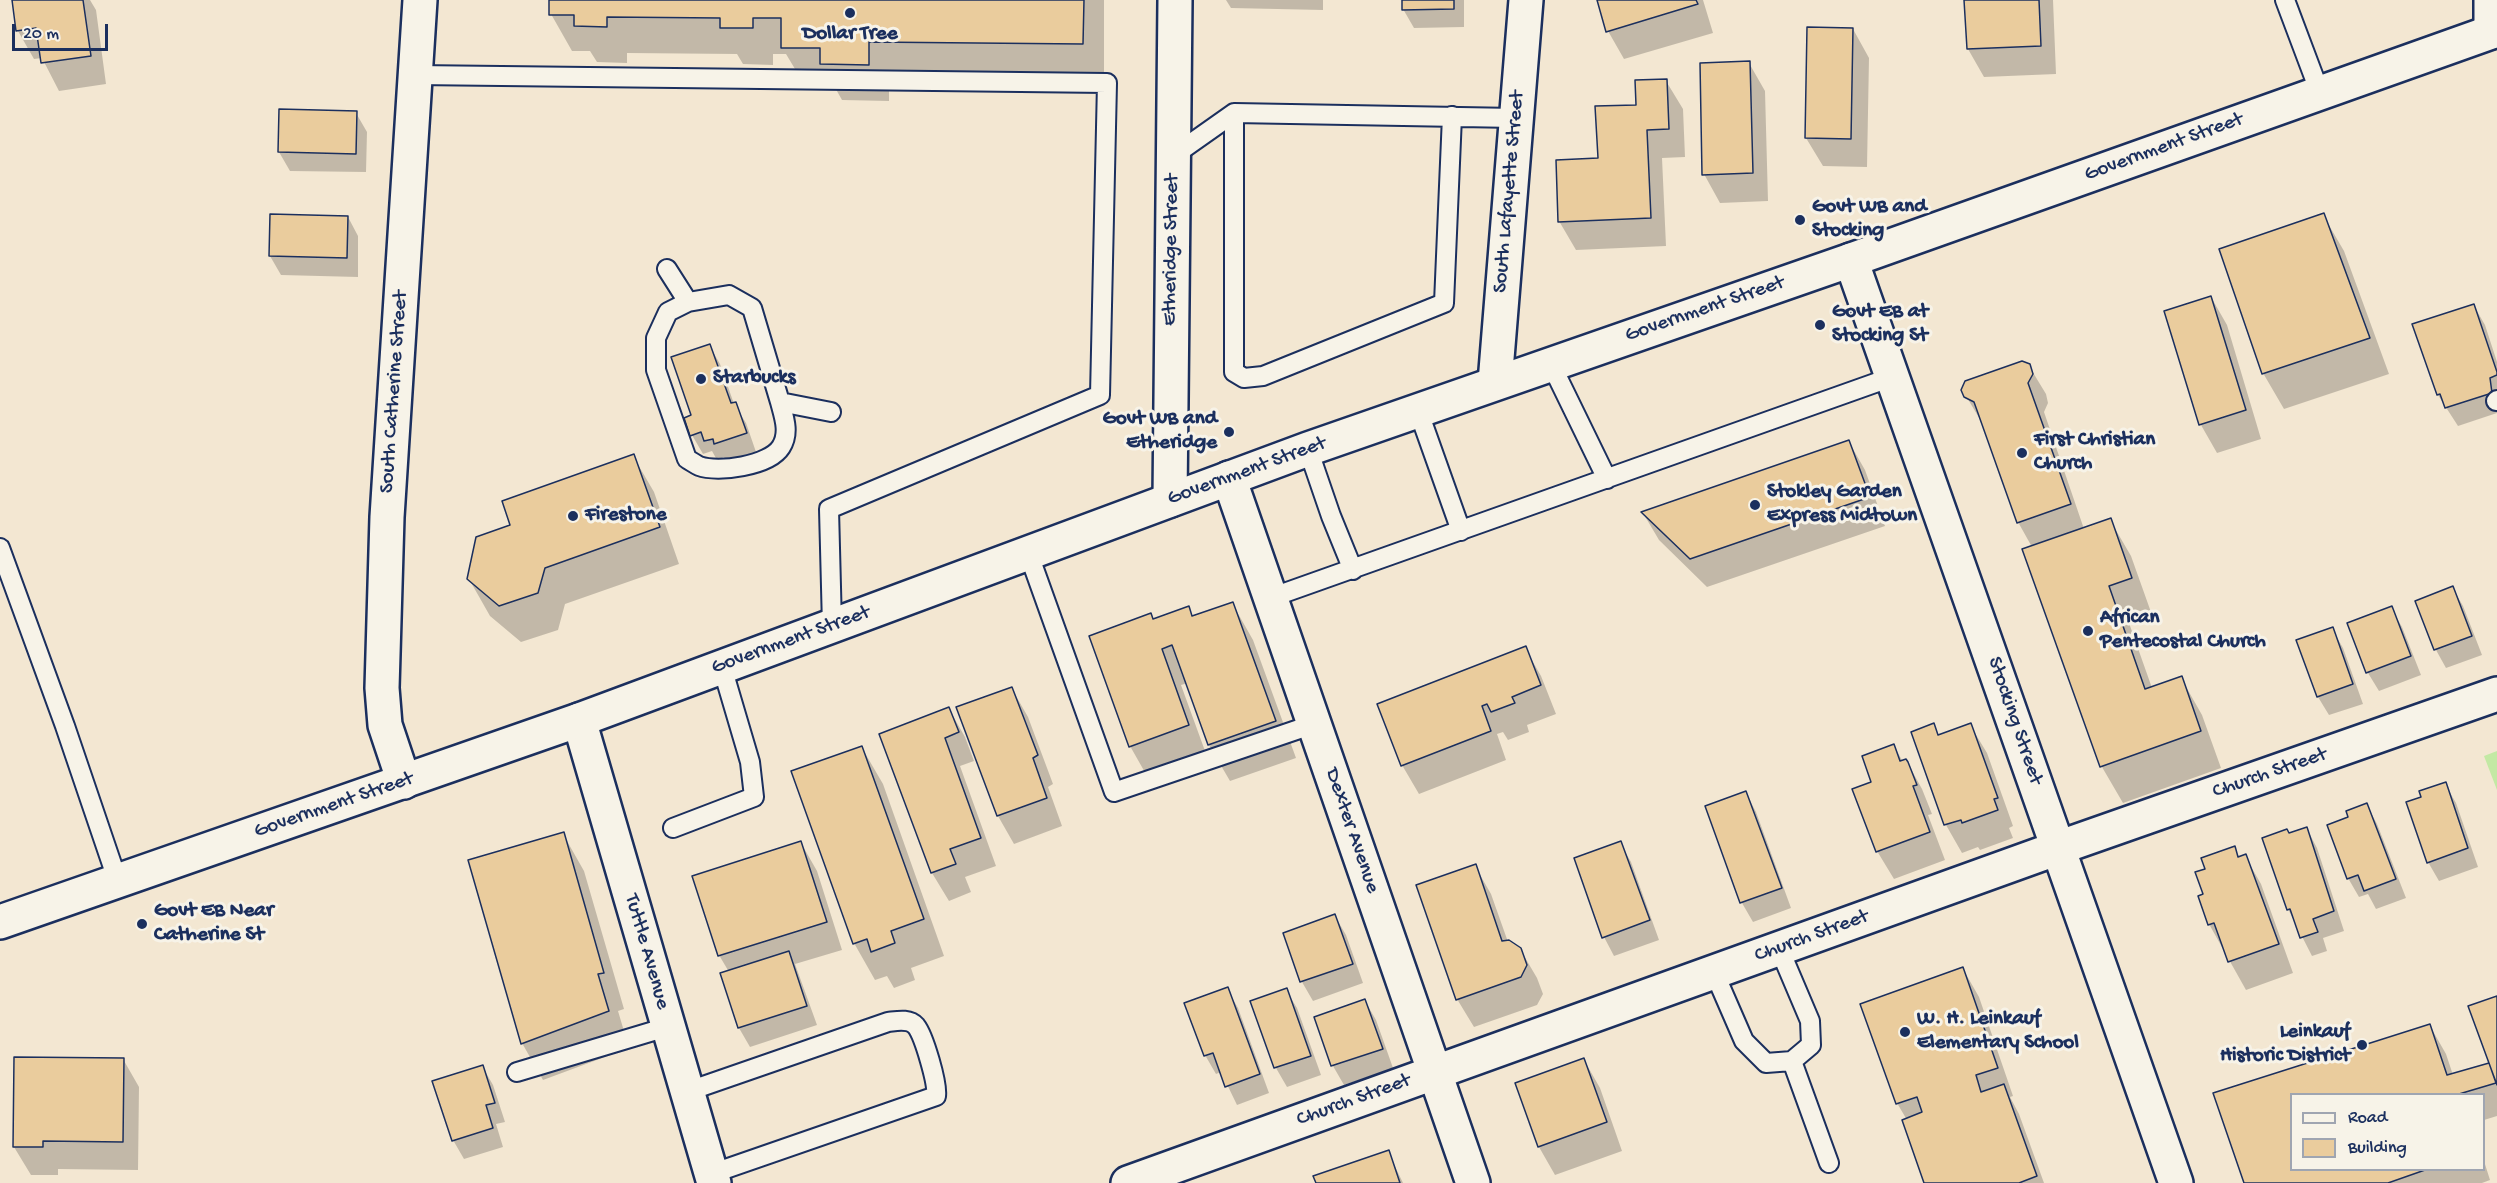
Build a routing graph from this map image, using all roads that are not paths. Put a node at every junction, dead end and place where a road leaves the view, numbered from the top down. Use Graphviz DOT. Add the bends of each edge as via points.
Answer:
graph roads {
  1 [pos="420,0"];
  2 [pos="1175,0"];
  3 [pos="1526,0"];
  4 [pos="2284,0"];
  5 [pos="2493,20"];
  6 [pos="415,75"];
  7 [pos="2320,93"];
  8 [pos="1234,113"];
  9 [pos="1452,116"];
  10 [pos="1516,118"];
  11 [pos="1173,156"];
  12 [pos="1851,260"];
  13 [pos="667,269"];
  14 [pos="688,302"];
  15 [pos="1551,364"];
  16 [pos="1892,377"];
  17 [pos="1495,383"];
  18 [pos="780,402"];
  19 [pos="1418,410"];
  20 [pos="831,412"];
  21 [pos="1308,449"];
  22 [pos="1229,478"];
  23 [pos="1607,479"];
  24 [pos="1170,500"];
  25 [pos="1461,531"];
  26 [pos="0,548"];
  27 [pos="1028,552"];
  28 [pos="1353,570"];
  29 [pos="1270,598"];
  30 [pos="832,626"];
  31 [pos="722,667"];
  32 [pos="2497,694"];
  33 [pos="579,720"];
  34 [pos="1314,724"];
  35 [pos="404,782"];
  36 [pos="673,828"];
  37 [pos="2058,848"];
  38 [pos="118,882"];
  39 [pos="0,922"];
  40 [pos="1779,948"];
  41 [pos="1714,972"];
  42 [pos="667,1027"];
  43 [pos="1792,1061"];
  44 [pos="517,1072"];
  45 [pos="1434,1072"];
  46 [pos="686,1092"];
  47 [pos="1829,1164"];
  48 [pos="712,1179"];
  49 [pos="1128,1183"];
  50 [pos="1473,1183"];
  51 [pos="2176,1183"];
  1 -- 6 [label="street, South Catherine Street"];
  2 -- 11 [label="street, Etheridge Street"];
  3 -- 10 [label="street, South Lafayette Street"];
  4 -- 7 [label="lane"];
  5 -- 7 [label="street, Government Street"];
  6 -- 30 [label="lane" via="1107,83 1100,395 830,509"];
  6 -- 35 [label="street, South Catherine Street" via="387,517 382,688 385,725"];
  7 -- 12 [label="street, Government Street"];
  8 -- 9 [label="lane"];
  8 -- 9 [label="lane" via="1234,372 1244,378 1263,376 1444,303"];
  8 -- 11 [label="lane"];
  9 -- 10 [label="lane"];
  10 -- 17 [label="street, South Lafayette Street"];
  11 -- 24 [label="street, Etheridge Street"];
  12 -- 15 [label="street, Government Street"];
  12 -- 16 [label="street, Stocking Street"];
  13 -- 14 [label="lane"];
  14 -- 18 [label="lane" via="729,295 752,308"];
  14 -- 18 [label="lane" via="668,312 656,338 656,370 687,459 700,466 727,469 763,461 781,448 786,429"];
  15 -- 17 [label="street, Government Street"];
  15 -- 23 [label="lane"];
  16 -- 23 [label="lane"];
  16 -- 37 [label="street, Stocking Street"];
  17 -- 19 [label="street, Government Street"];
  18 -- 20 [label="lane"];
  19 -- 21 [label="street, Government Street"];
  19 -- 25 [label="lane"];
  21 -- 22 [label="street, Government Street"];
  21 -- 28 [label="lane"];
  22 -- 24 [label="street, Government Street"];
  22 -- 29 [label="street, Dexter Avenue"];
  23 -- 25 [label="lane"];
  24 -- 27 [label="street, Government Street"];
  25 -- 28 [label="lane"];
  26 -- 38 [label="lane"];
  27 -- 30 [label="street, Government Street"];
  27 -- 34 [label="lane" via="1114,792"];
  28 -- 29 [label="lane"];
  29 -- 34 [label="street, Dexter Avenue"];
  30 -- 31 [label="street, Government Street"];
  31 -- 33 [label="street, Government Street"];
  31 -- 36 [label="lane" via="750,762 754,797"];
  32 -- 37 [label="street, Church Street"];
  33 -- 35 [label="street, Government Street"];
  33 -- 42 [label="street, Tuttle Avenue"];
  34 -- 45 [label="street, Dexter Avenue"];
  35 -- 38 [label="street, Government Street"];
  37 -- 40 [label="street, Church Street"];
  37 -- 51 [label="street, Stocking Street"];
  38 -- 39 [label="street, Government Street"];
  40 -- 41 [label="street, Church Street"];
  40 -- 43 [label="lane" via="1810,1021 1811,1046"];
  41 -- 43 [label="lane" via="1744,1041 1766,1063"];
  41 -- 45 [label="street, Church Street"];
  42 -- 44 [label="lane"];
  42 -- 46 [label="street, Tuttle Avenue"];
  43 -- 47 [label="lane"];
  45 -- 49 [label="street, Church Street"];
  45 -- 50 [label="street, Dexter Avenue"];
  46 -- 48 [label="street, Tuttle Avenue"];
  46 -- 48 [label="lane" via="888,1022 905,1020 915,1026 936,1078 936,1096"];
}
